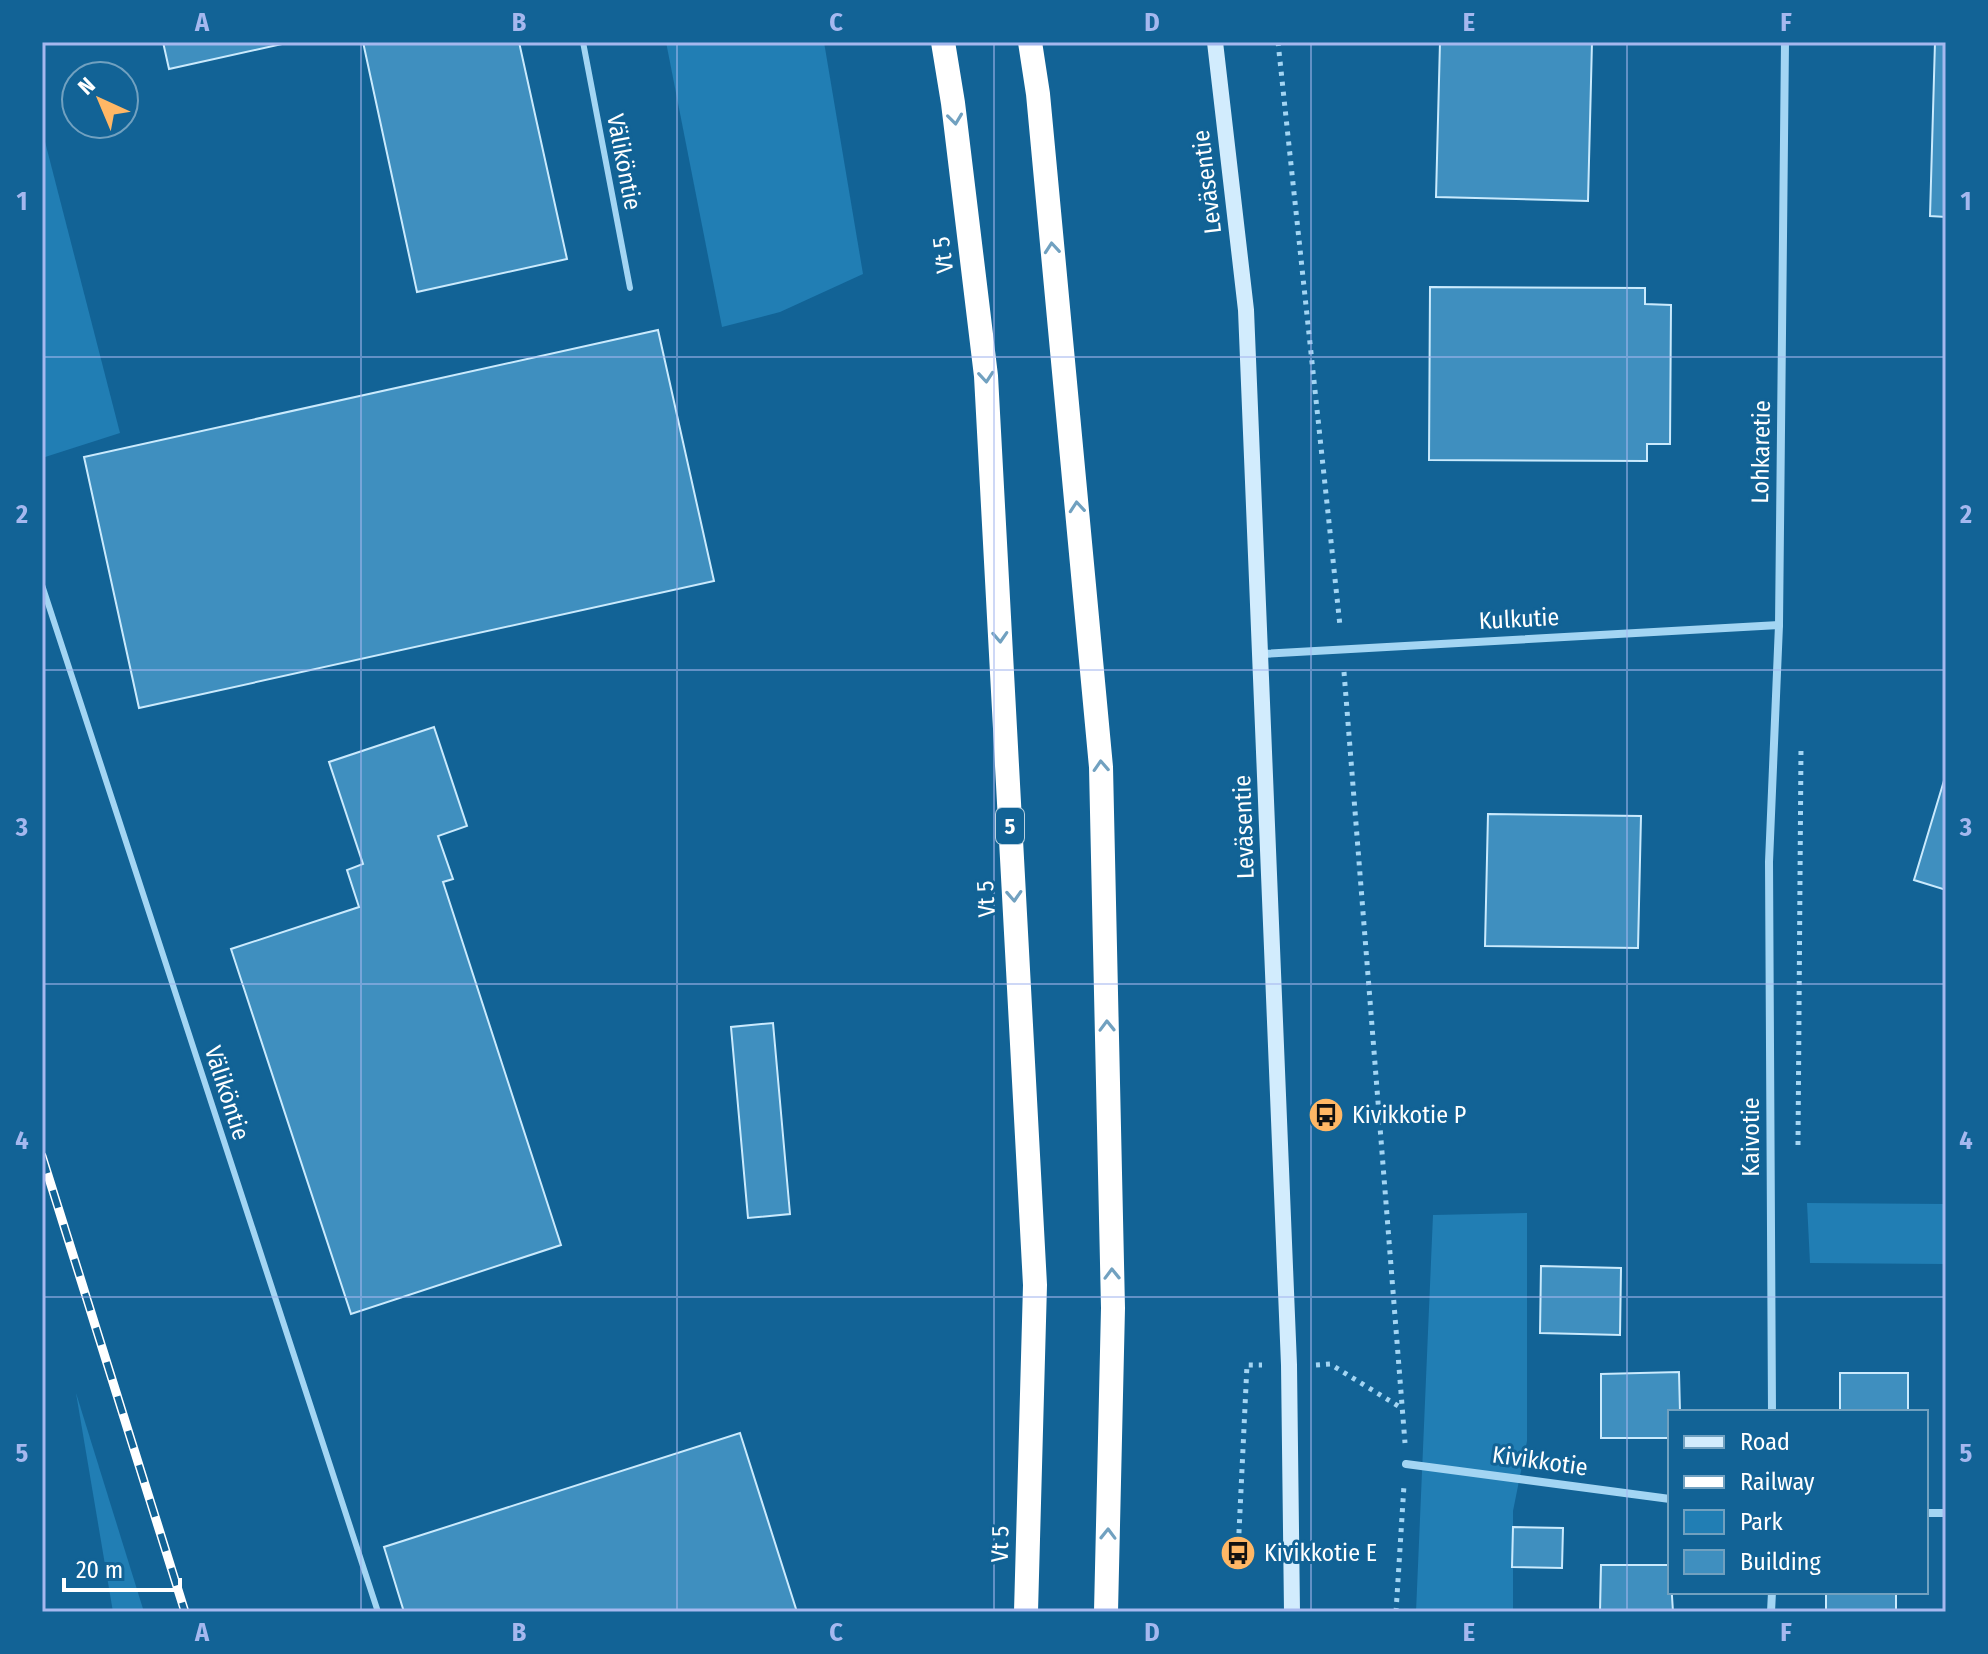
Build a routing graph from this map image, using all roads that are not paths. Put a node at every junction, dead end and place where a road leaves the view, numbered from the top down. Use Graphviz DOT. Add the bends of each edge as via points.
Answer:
graph roads {
  1 [pos="583,42"];
  2 [pos="943,42"];
  3 [pos="1030,42"];
  4 [pos="1039,42"];
  5 [pos="1215,42"];
  6 [pos="1785,42"];
  7 [pos="1038,94"];
  8 [pos="630,288"];
  9 [pos="42,585"];
  10 [pos="1779,625"];
  11 [pos="1262,654"];
  12 [pos="1769,862"];
  13 [pos="1772,1410"];
  14 [pos="1406,1464"];
  15 [pos="1668,1499"];
  16 [pos="378,1612"];
  17 [pos="1026,1612"];
  18 [pos="1106,1612"];
  19 [pos="1292,1612"];
  1 -- 8 [label="lane, Väliköntie"];
  2 -- 17 [label="highway, Vt 5 / 5, one-way" via="986,376 1035,1285"];
  3 -- 7 [label="highway"];
  4 -- 7 [label="highway"];
  5 -- 11 [label="main road, Leväsentie" via="1246,310"];
  6 -- 10 [label="street, Lohkaretie"];
  18 -- 7 [label="highway, one-way" via="1113,1308 1101,767"];
  9 -- 16 [label="lane, Väliköntie"];
  10 -- 11 [label="street, Kulkutie"];
  10 -- 12 [label="street, Lohkaretie"];
  11 -- 19 [label="main road, Leväsentie" via="1292,1445"];
  12 -- 13 [label="street, Kaivotie"];
  14 -- 15 [label="street, Kivikkotie"];
}
